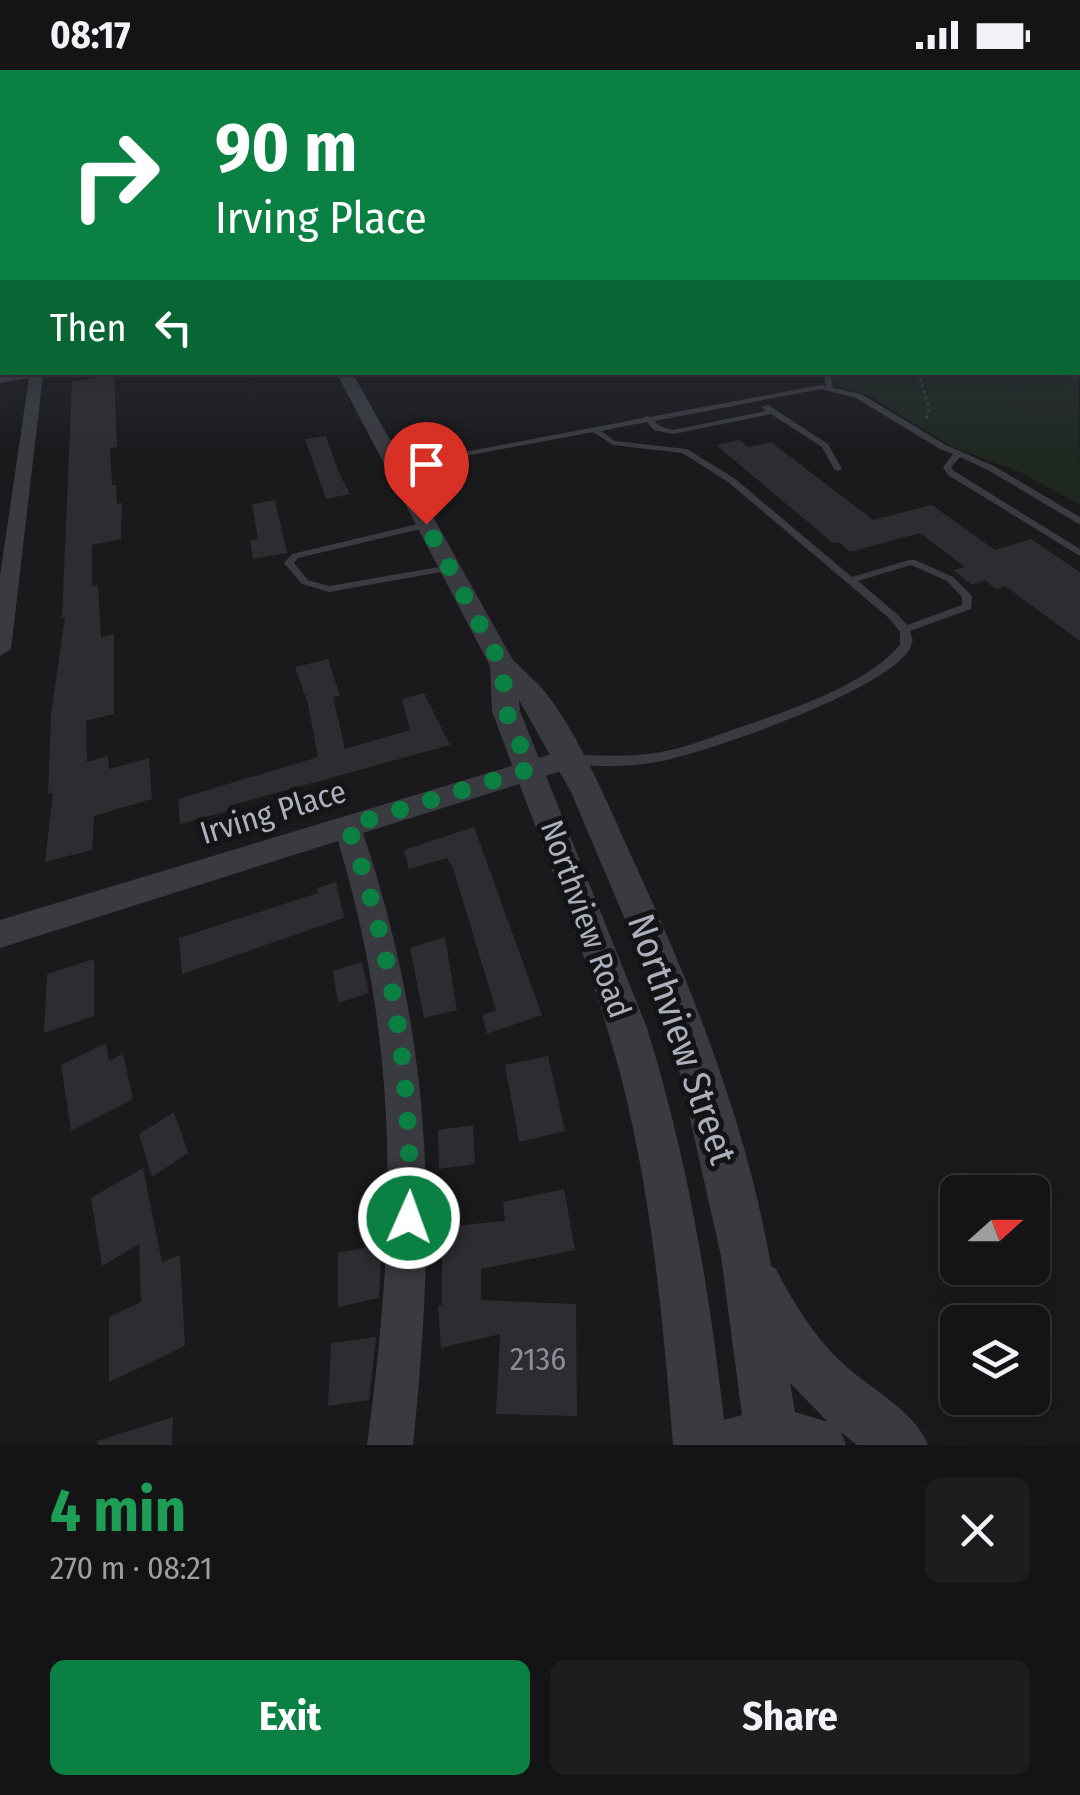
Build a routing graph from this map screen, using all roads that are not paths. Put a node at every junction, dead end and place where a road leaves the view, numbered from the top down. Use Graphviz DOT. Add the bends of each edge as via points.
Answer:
graph roads {
  1 [pos="25,375"];
  2 [pos="38,375"];
  3 [pos="346,375"];
  4 [pos="824,375"];
  5 [pos="0,379"];
  6 [pos="830,388"];
  7 [pos="750,397"];
  8 [pos="771,412"];
  9 [pos="646,418"];
  10 [pos="593,429"];
  11 [pos="958,454"];
  12 [pos="396,468"];
  13 [pos="838,469"];
  14 [pos="1080,521"];
  15 [pos="426,524"];
  16 [pos="1080,553"];
  17 [pos="450,568"];
  18 [pos="852,580"];
  19 [pos="905,629"];
  20 [pos="0,650"];
  21 [pos="549,764"];
  22 [pos="348,826"];
  23 [pos="0,934"];
  24 [pos="745,1256"];
  25 [pos="774,1442"];
  26 [pos="390,1445"];
  27 [pos="700,1445"];
  28 [pos="901,1445"];
  1 -- 5 [label="street"];
  2 -- 20 [label="street"];
  3 -- 12 [label="street"];
  4 -- 6 [label="lane"];
  6 -- 7 [label="lane"];
  6 -- 11 [label="lane" via="858,396"];
  7 -- 8 [label="lane"];
  7 -- 9 [label="lane"];
  8 -- 9 [label="lane" via="673,432"];
  8 -- 13 [label="lane" via="825,446"];
  9 -- 10 [label="lane"];
  10 -- 12 [label="lane"];
  10 -- 18 [label="lane" via="613,443 691,455 738,485"];
  11 -- 14 [label="lane"];
  11 -- 16 [label="lane" via="947,467 951,473"];
  12 -- 15 [label="street"];
  15 -- 17 [label="street"];
  15 -- 17 [label="lane" via="295,556 290,563 305,582 329,589"];
  17 -- 21 [label="street, Northview Street" via="502,666 536,700"];
  18 -- 19 [label="lane"];
  18 -- 19 [label="lane" via="912,562 950,579 967,596 967,607"];
  19 -- 21 [label="lane" via="904,650 889,662 750,730 660,757"];
  21 -- 22 [label="street, Irving Place"];
  21 -- 24 [label="street, Northview Street" via="621,868 697,1061"];
  21 -- 27 [label="street, Northview Road" via="642,1075 688,1309"];
  22 -- 23 [label="street, Irving Place"];
  22 -- 26 [label="street" via="383,946 407,1083 406,1314"];
  24 -- 25 [label="street, Northview Street"];
  24 -- 28 [label="street" via="793,1352 819,1381"];
}
